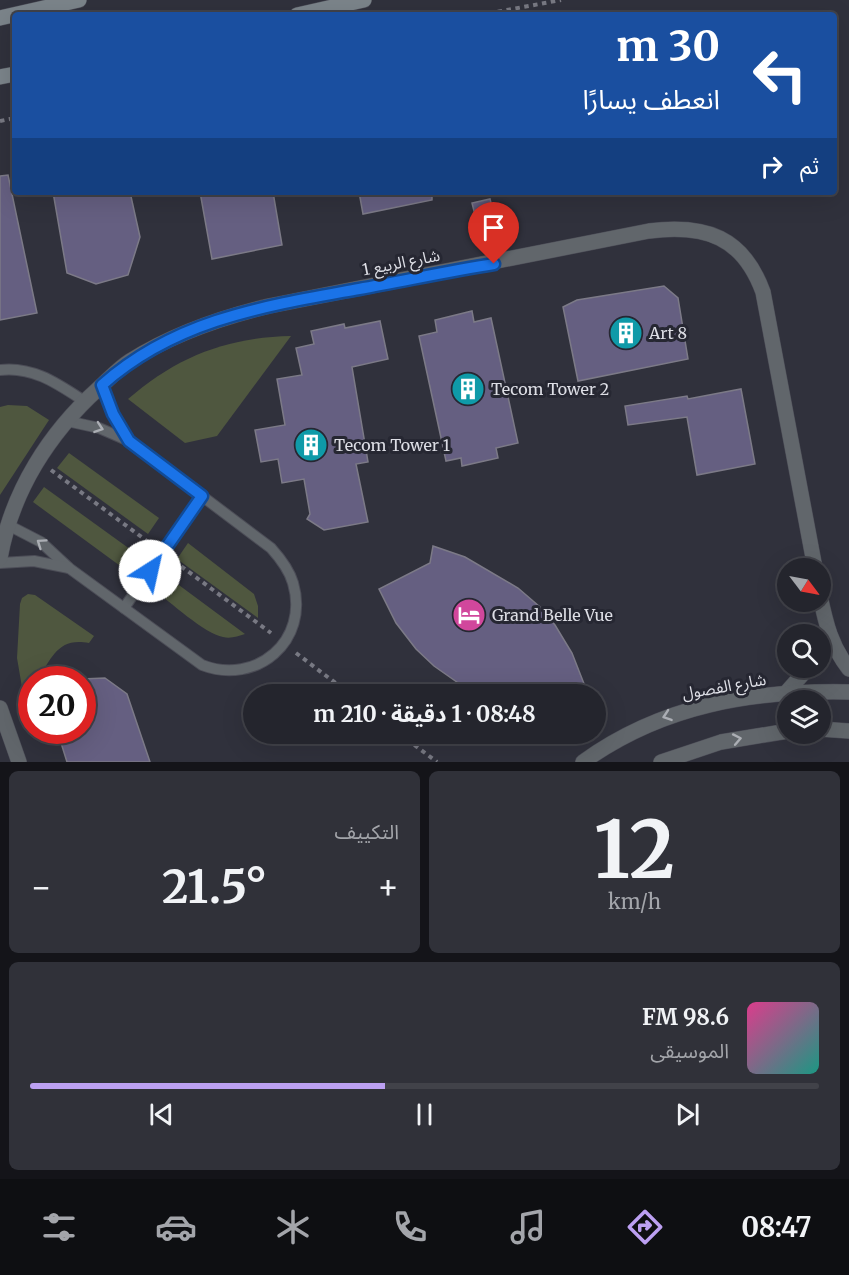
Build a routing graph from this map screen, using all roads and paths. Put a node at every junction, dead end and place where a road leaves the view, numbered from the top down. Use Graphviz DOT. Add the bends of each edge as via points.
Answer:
graph roads {
  1 [pos="80,0"];
  2 [pos="364,0"];
  3 [pos="561,0"];
  4 [pos="27,12"];
  5 [pos="310,12"];
  6 [pos="496,12"];
  7 [pos="0,370"];
  8 [pos="102,385"];
  9 [pos="84,401"];
  10 [pos="67,421"];
  11 [pos="129,441"];
  12 [pos="38,459"];
  13 [pos="202,496"];
  14 [pos="8,525"];
  15 [pos="163,553"];
  16 [pos="0,558"];
  17 [pos="813,558"];
  18 [pos="0,563"];
  19 [pos="69,568"];
  20 [pos="124,608"];
  21 [pos="284,643"];
  22 [pos="831,647"];
  23 [pos="849,669"];
  24 [pos="799,678"];
  25 [pos="337,684"];
  26 [pos="789,690"];
  27 [pos="849,692"];
  28 [pos="831,693"];
  29 [pos="777,695"];
  30 [pos="0,708"];
  31 [pos="831,730"];
  32 [pos="849,731"];
  33 [pos="777,733"];
  34 [pos="413,744"];
  35 [pos="19,762"];
  36 [pos="437,762"];
  37 [pos="583,762"];
  38 [pos="661,762"];
  1 -- 4 [label="main road"];
  2 -- 5 [label="main road"];
  3 -- 6 [label="path"];
  7 -- 9 [label="lane" via="35,373"];
  8 -- 9 [label="street, شارع الربيع 1"];
  8 -- 11 [label="lane"];
  8 -- 17 [label="street, شارع الربيع 1" via="152,348 207,323 238,314 649,231 688,229 707,233 725,240 742,254 756,272 763,292"];
  9 -- 10 [label="street, شارع الربيع 1"];
  10 -- 11 [label="lane, one-way" via="99,428"];
  10 -- 12 [label="street, شارع الربيع 1"];
  11 -- 13 [label="lane"];
  12 -- 14 [label="street, شارع الربيع 1"];
  12 -- 15 [label="path"];
  13 -- 15 [label="lane"];
  13 -- 21 [label="lane" via="271,548 289,573 294,585 295,612"];
  14 -- 16 [label="street, شارع الربيع 1"];
  19 -- 14 [label="lane, one-way" via="41,542"];
  15 -- 20 [label="lane"];
  15 -- 21 [label="path"];
  18 -- 19 [label="lane" via="34,561"];
  19 -- 20 [label="lane"];
  20 -- 21 [label="lane" via="202,665 215,670 243,670 258,665"];
  21 -- 25 [label="path"];
  22 -- 23 [label="street"];
  24 -- 26 [label="street"];
  27 -- 28 [label="street, شارع الفصول"];
  29 -- 37 [label="street, شارع الفصول, one-way" via="704,705 664,717 627,733"];
  30 -- 35 [label="street"];
  31 -- 32 [label="street"];
  38 -- 33 [label="street, one-way" via="721,742"];
  34 -- 36 [label="path"];
}
